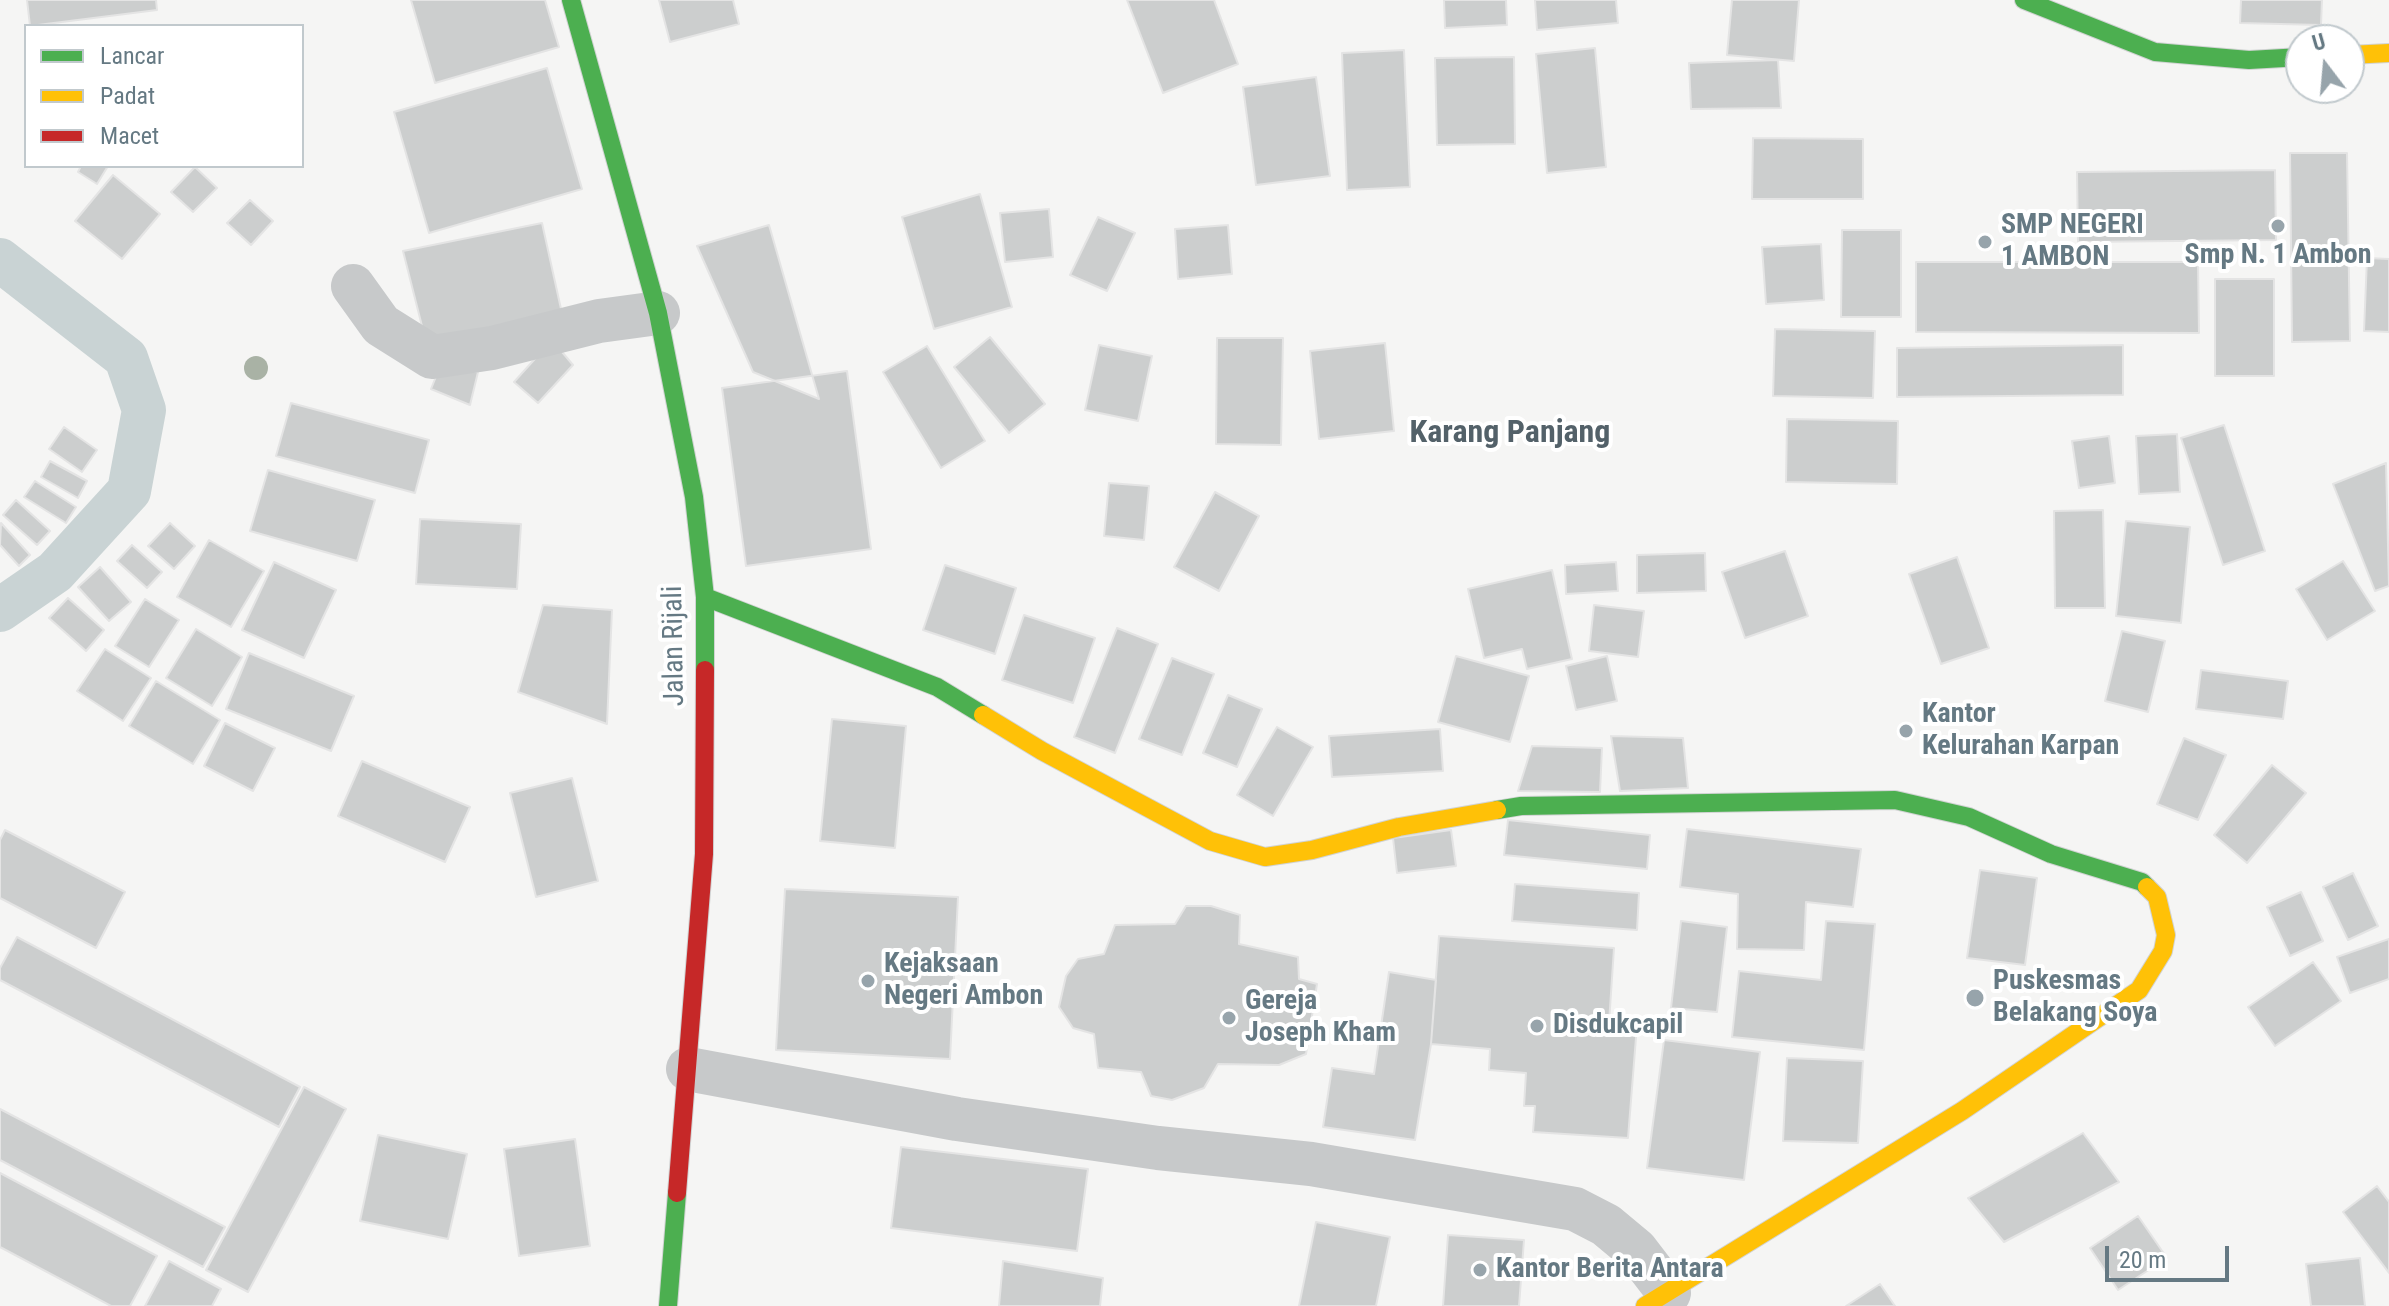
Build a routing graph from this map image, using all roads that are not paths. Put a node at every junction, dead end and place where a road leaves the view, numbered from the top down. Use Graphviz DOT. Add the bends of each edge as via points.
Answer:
graph roads {
  1 [pos="571,0"];
  2 [pos="2024,0"];
  3 [pos="2389,53"];
  4 [pos="2365,54"];
  5 [pos="2285,58"];
  6 [pos="353,286"];
  7 [pos="658,313"];
  8 [pos="705,597"];
  9 [pos="688,1069"];
  10 [pos="1657,1300"];
  11 [pos="668,1306"];
  1 -- 7 [label="main road, Jalan Rijali"];
  2 -- 5 [label="main road" via="2155,52"];
  3 -- 4 [label="main road"];
  6 -- 7 [label="street" via="381,325 432,357"];
  7 -- 8 [label="main road, Jalan Rijali" via="694,497"];
  8 -- 9 [label="main road, Jalan Rijali" via="704,854"];
  8 -- 10 [label="main road" via="937,687 1042,751 1210,841 1265,857 1521,806 1895,800 1969,817 2051,854 2142,882 2157,897 2165,943 2139,990 1962,1111"];
  9 -- 10 [label="street" via="957,1119 1311,1164 1575,1209 1606,1225 1636,1250"];
  9 -- 11 [label="main road, Jalan Rijali"];
}
